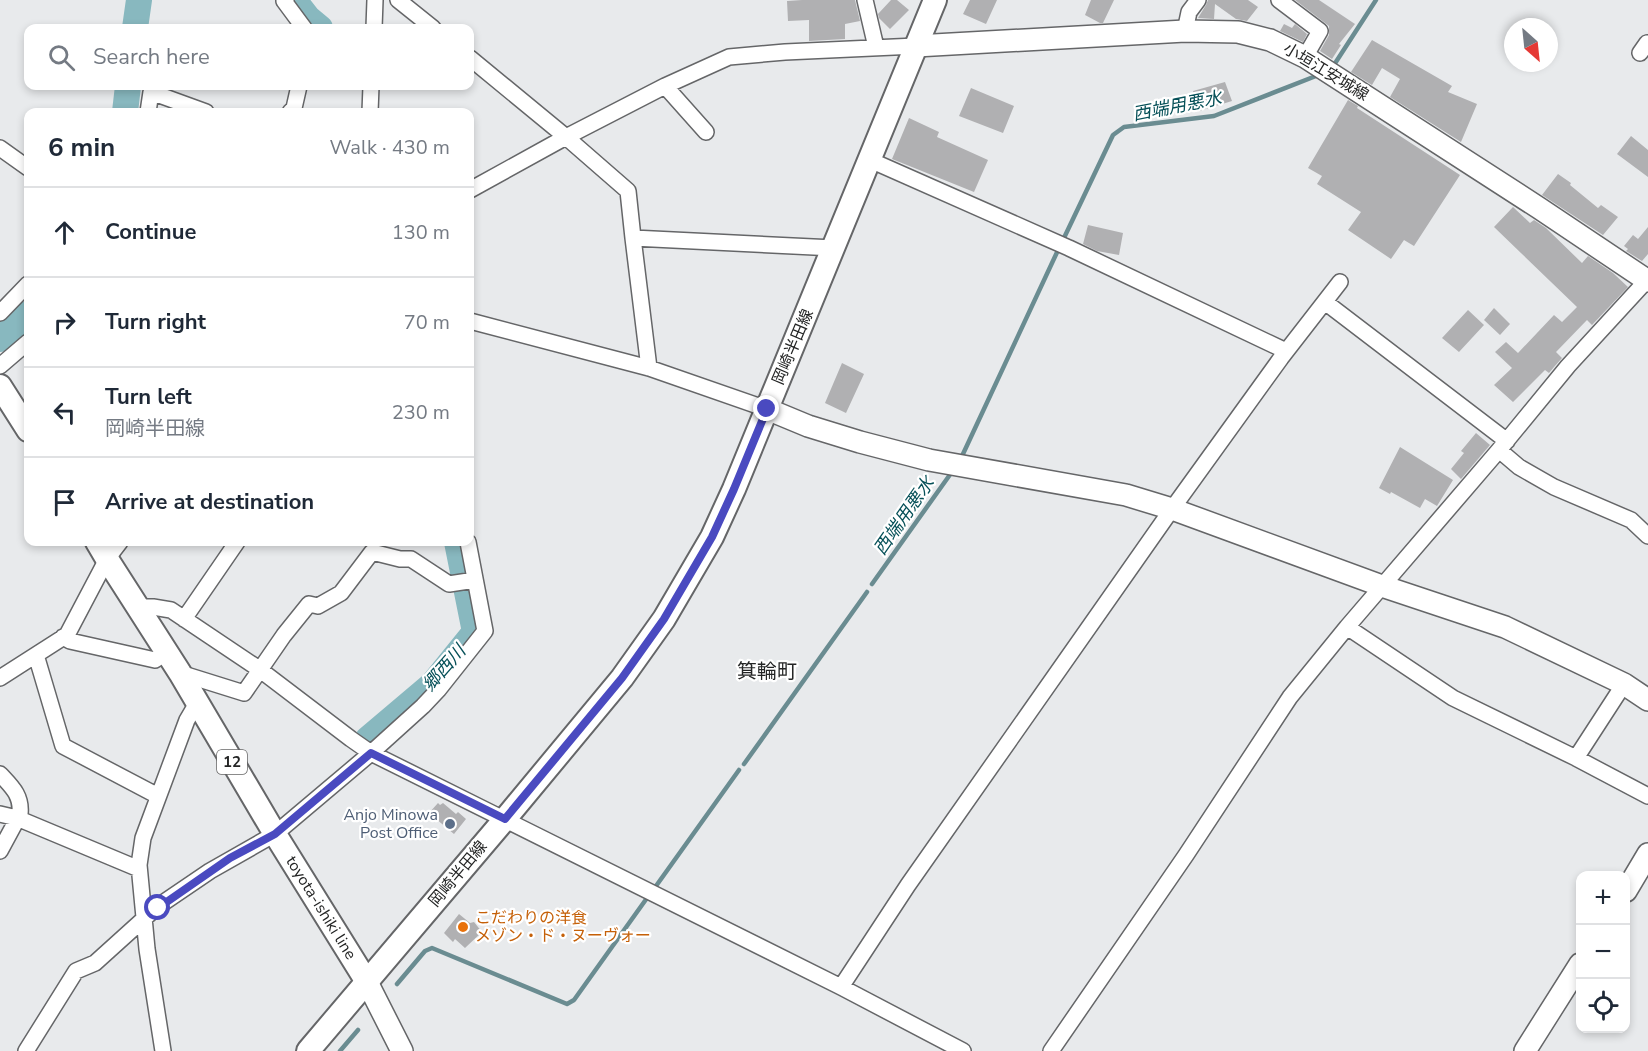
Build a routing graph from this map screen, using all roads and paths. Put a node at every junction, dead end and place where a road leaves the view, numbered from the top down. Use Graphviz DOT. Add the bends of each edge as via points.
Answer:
graph roads {
  1 [pos="283,0"];
  2 [pos="375,0"];
  3 [pos="398,0"];
  4 [pos="865,0"];
  5 [pos="935,0"];
  6 [pos="1198,0"];
  7 [pos="1279,0"];
  8 [pos="301,24"];
  9 [pos="374,24"];
  10 [pos="428,24"];
  11 [pos="1185,31"];
  12 [pos="916,46"];
  13 [pos="876,47"];
  14 [pos="1305,57"];
  15 [pos="474,61"];
  16 [pos="665,86"];
  17 [pos="298,90"];
  18 [pos="371,90"];
  19 [pos="149,108"];
  20 [pos="195,108"];
  21 [pos="294,108"];
  22 [pos="370,108"];
  23 [pos="706,132"];
  24 [pos="566,137"];
  25 [pos="0,148"];
  26 [pos="870,160"];
  27 [pos="24,165"];
  28 [pos="474,188"];
  29 [pos="633,238"];
  30 [pos="834,248"];
  31 [pos="1648,280"];
  32 [pos="1340,282"];
  33 [pos="24,288"];
  34 [pos="1325,302"];
  35 [pos="0,313"];
  36 [pos="474,322"];
  37 [pos="24,345"];
  38 [pos="1286,351"];
  39 [pos="0,366"];
  40 [pos="650,368"];
  41 [pos="0,386"];
  42 [pos="767,409"];
  43 [pos="24,424"];
  44 [pos="1503,445"];
  45 [pos="1172,509"];
  46 [pos="1648,536"];
  47 [pos="234,546"];
  48 [pos="469,546"];
  49 [pos="108,547"];
  50 [pos="475,580"];
  51 [pos="1382,586"];
  52 [pos="138,607"];
  53 [pos="184,619"];
  54 [pos="1347,627"];
  55 [pos="63,637"];
  56 [pos="167,652"];
  57 [pos="36,655"];
  58 [pos="259,669"];
  59 [pos="180,673"];
  60 [pos="0,678"];
  61 [pos="1624,684"];
  62 [pos="1648,700"];
  63 [pos="197,703"];
  64 [pos="371,753"];
  65 [pos="1576,758"];
  66 [pos="0,774"];
  67 [pos="158,796"];
  68 [pos="1648,796"];
  69 [pos="0,814"];
  70 [pos="17,818"];
  71 [pos="505,819"];
  72 [pos="275,834"];
  73 [pos="0,851"];
  74 [pos="1648,854"];
  75 [pos="139,868"];
  76 [pos="1630,884"];
  77 [pos="143,920"];
  78 [pos="1576,972"];
  79 [pos="367,982"];
  80 [pos="841,987"];
  81 [pos="26,1051"];
  82 [pos="163,1051"];
  83 [pos="309,1051"];
  84 [pos="402,1051"];
  85 [pos="963,1051"];
  86 [pos="1051,1051"];
  87 [pos="1525,1051"];
  1 -- 8 [label="street"];
  2 -- 9 [label="street"];
  3 -- 10 [label="street"];
  4 -- 13 [label="street"];
  5 -- 12 [label="main road, 岡崎半田線"];
  6 -- 11 [label="street" via="1189,12"];
  7 -- 14 [label="street" via="1320,31"];
  11 -- 12 [label="street, 小垣江安城線"];
  11 -- 14 [label="street, 小垣江安城線" via="1238,32 1270,40"];
  12 -- 13 [label="street"];
  12 -- 26 [label="main road, 岡崎半田線"];
  13 -- 16 [label="street" via="729,57"];
  14 -- 31 [label="street, 小垣江安城線"];
  15 -- 24 [label="street"];
  16 -- 23 [label="street"];
  16 -- 24 [label="street"];
  17 -- 21 [label="street"];
  18 -- 22 [label="street"];
  19 -- 20 [label="street" via="151,92"];
  24 -- 28 [label="street"];
  24 -- 29 [label="street" via="628,191"];
  25 -- 27 [label="street"];
  26 -- 30 [label="main road, 岡崎半田線"];
  26 -- 38 [label="street" via="1069,248"];
  29 -- 30 [label="street"];
  29 -- 40 [label="street"];
  30 -- 42 [label="main road, 岡崎半田線"];
  31 -- 44 [label="street" via="1568,366"];
  32 -- 34 [label="street"];
  33 -- 35 [label="street"];
  34 -- 38 [label="street"];
  34 -- 44 [label="street"];
  36 -- 40 [label="street"];
  37 -- 39 [label="street"];
  38 -- 45 [label="street"];
  40 -- 42 [label="street"];
  41 -- 43 [label="main road"];
  42 -- 45 [label="street" via="808,426 929,460 1126,495"];
  42 -- 71 [label="main road, 岡崎半田線" via="712,537 664,619 622,678"];
  44 -- 46 [label="street" via="1519,467 1554,487 1631,520"];
  44 -- 51 [label="street"];
  45 -- 51 [label="street"];
  45 -- 80 [label="street"];
  47 -- 53 [label="street"];
  48 -- 50 [label="street"];
  49 -- 52 [label="main road, toyota-ishiki line / 12"];
  49 -- 55 [label="street"];
  50 -- 58 [label="street" via="449,584 411,559 372,552 341,593 318,606 309,604"];
  50 -- 64 [label="street" via="485,631 440,689"];
  51 -- 54 [label="street"];
  51 -- 61 [label="street" via="1505,627"];
  52 -- 53 [label="street" via="171,610"];
  52 -- 56 [label="main road, toyota-ishiki line / 12"];
  53 -- 58 [label="street"];
  54 -- 65 [label="street" via="1453,698"];
  54 -- 86 [label="street" via="1290,697"];
  55 -- 56 [label="street" via="155,660"];
  55 -- 57 [label="street"];
  56 -- 59 [label="main road, toyota-ishiki line / 12"];
  57 -- 60 [label="street"];
  57 -- 67 [label="street" via="63,746"];
  58 -- 59 [label="street" via="244,693"];
  58 -- 64 [label="street"];
  59 -- 63 [label="main road, toyota-ishiki line / 12"];
  61 -- 62 [label="street"];
  61 -- 65 [label="street"];
  63 -- 67 [label="street"];
  63 -- 72 [label="main road, toyota-ishiki line / 12"];
  64 -- 71 [label="street"];
  64 -- 72 [label="street"];
  65 -- 68 [label="street"];
  66 -- 70 [label="street" via="19,795 21,809"];
  67 -- 75 [label="street" via="143,838"];
  69 -- 70 [label="street"];
  70 -- 73 [label="street"];
  70 -- 75 [label="street"];
  71 -- 79 [label="main road, 岡崎半田線"];
  71 -- 80 [label="street"];
  72 -- 77 [label="street" via="210,871"];
  72 -- 79 [label="main road, toyota-ishiki line / 12"];
  74 -- 76 [label="street"];
  75 -- 77 [label="street"];
  77 -- 81 [label="street" via="95,963 76,970"];
  77 -- 82 [label="street"];
  78 -- 87 [label="street"];
  79 -- 83 [label="main road"];
  79 -- 84 [label="street"];
  80 -- 85 [label="street"];
}
